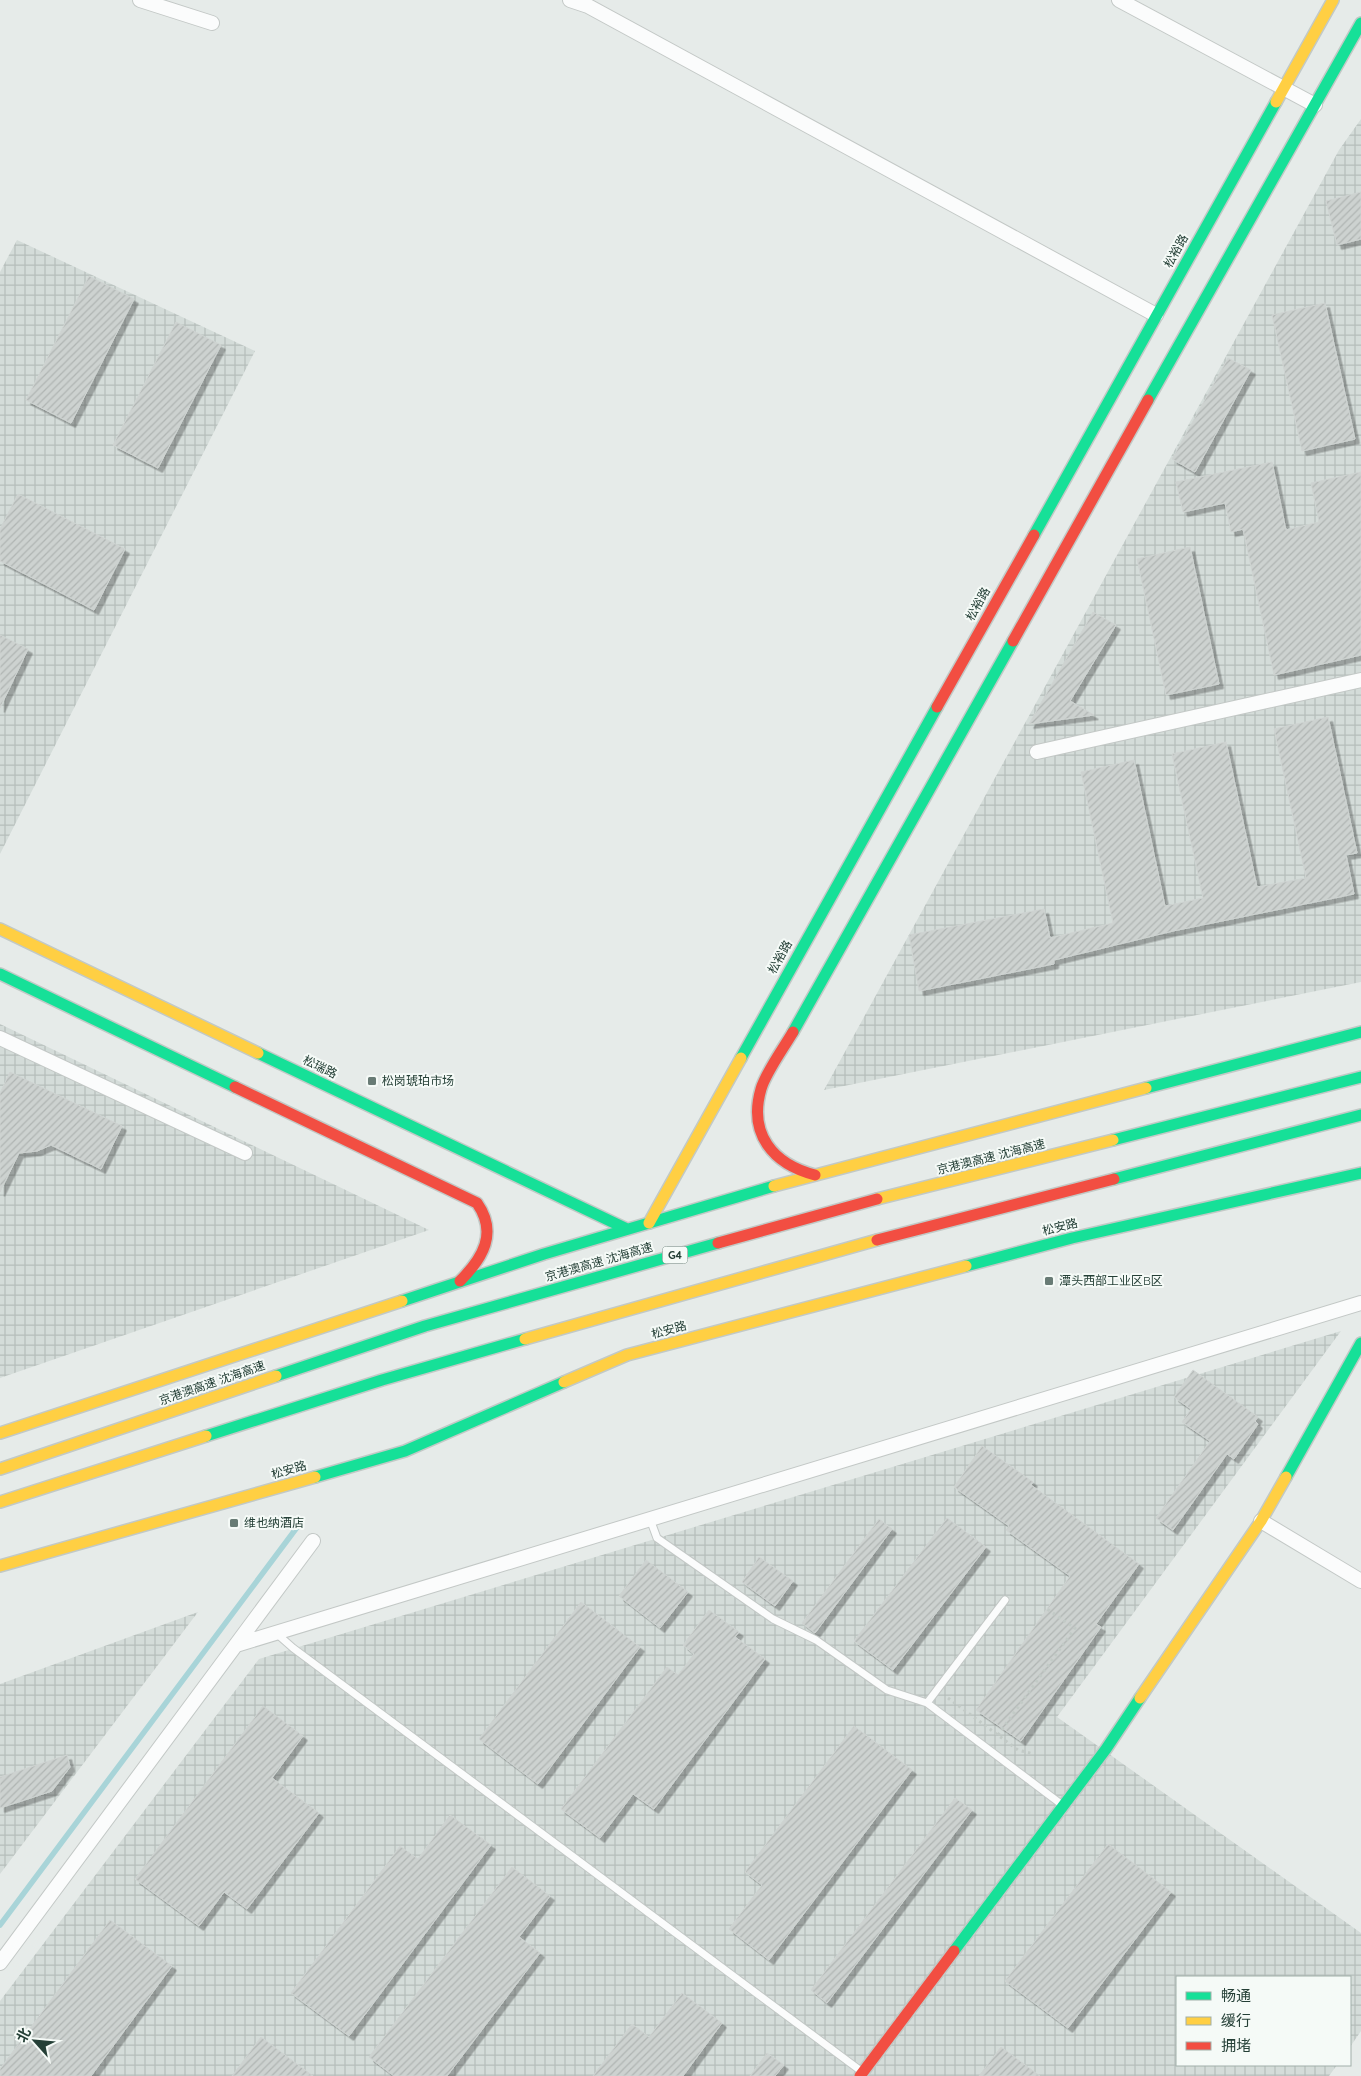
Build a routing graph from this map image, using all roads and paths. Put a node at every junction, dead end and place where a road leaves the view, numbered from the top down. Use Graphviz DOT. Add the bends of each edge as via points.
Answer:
graph roads {
  1 [pos="140,0"];
  2 [pos="570,0"];
  3 [pos="1119,0"];
  4 [pos="1333,0"];
  5 [pos="212,23"];
  6 [pos="1361,23"];
  7 [pos="1283,88"];
  8 [pos="1315,105"];
  9 [pos="1156,315"];
  10 [pos="1361,680"];
  11 [pos="1037,752"];
  12 [pos="0,929"];
  13 [pos="0,974"];
  14 [pos="1361,1032"];
  15 [pos="0,1038"];
  16 [pos="1361,1077"];
  17 [pos="1361,1115"];
  18 [pos="245,1153"];
  19 [pos="1361,1173"];
  20 [pos="815,1175"];
  21 [pos="649,1223"];
  22 [pos="627,1229"];
  23 [pos="460,1281"];
  24 [pos="1361,1303"];
  25 [pos="1361,1343"];
  26 [pos="0,1433"];
  27 [pos="0,1469"];
  28 [pos="0,1502"];
  29 [pos="650,1519"];
  30 [pos="1261,1521"];
  31 [pos="313,1541"];
  32 [pos="0,1566"];
  33 [pos="1361,1581"];
  34 [pos="1005,1600"];
  35 [pos="1047,1609"];
  36 [pos="276,1633"];
  37 [pos="236,1645"];
  38 [pos="948,1698"];
  39 [pos="927,1703"];
  40 [pos="998,1735"];
  41 [pos="1034,1754"];
  42 [pos="1063,1806"];
  43 [pos="0,1964"];
  44 [pos="862,2074"];
  1 -- 5 [label="street"];
  2 -- 9 [label="street" via="596,10"];
  3 -- 7 [label="street"];
  4 -- 7 [label="main road, 松裕路"];
  6 -- 8 [label="main road"];
  7 -- 8 [label="street"];
  7 -- 9 [label="main road, 松裕路"];
  8 -- 20 [label="main road" via="761,1088 756,1115 762,1138 773,1154 790,1167"];
  9 -- 21 [label="main road, 松裕路"];
  10 -- 11 [label="street"];
  12 -- 22 [label="main road, 松瑞路"];
  13 -- 23 [label="main road" via="477,1203 487,1217 488,1236 474,1267"];
  14 -- 20 [label="main road"];
  15 -- 18 [label="street"];
  16 -- 27 [label="main road, 京港澳高速 沈海高速 / G4" via="819,1214 425,1326"];
  17 -- 28 [label="main road" via="823,1254 382,1380"];
  19 -- 32 [label="main road, 松安路" via="1072,1238 627,1355 405,1451"];
  20 -- 21 [label="main road"];
  21 -- 22 [label="main road"];
  22 -- 23 [label="main road"];
  23 -- 26 [label="main road"];
  24 -- 29 [label="street"];
  25 -- 30 [label="main road"];
  29 -- 36 [label="street"];
  29 -- 39 [label="lane" via="657,1538 773,1619 816,1640 887,1690"];
  30 -- 33 [label="street"];
  30 -- 42 [label="main road" via="1106,1749"];
  31 -- 37 [label="street"];
  34 -- 39 [label="lane"];
  35 -- 40 [label="path" via="1074,1628"];
  36 -- 37 [label="street"];
  36 -- 44 [label="lane"];
  37 -- 43 [label="street"];
  38 -- 40 [label="path"];
  39 -- 42 [label="lane"];
  40 -- 41 [label="path" via="1018,1750"];
  42 -- 44 [label="main road"];
}
